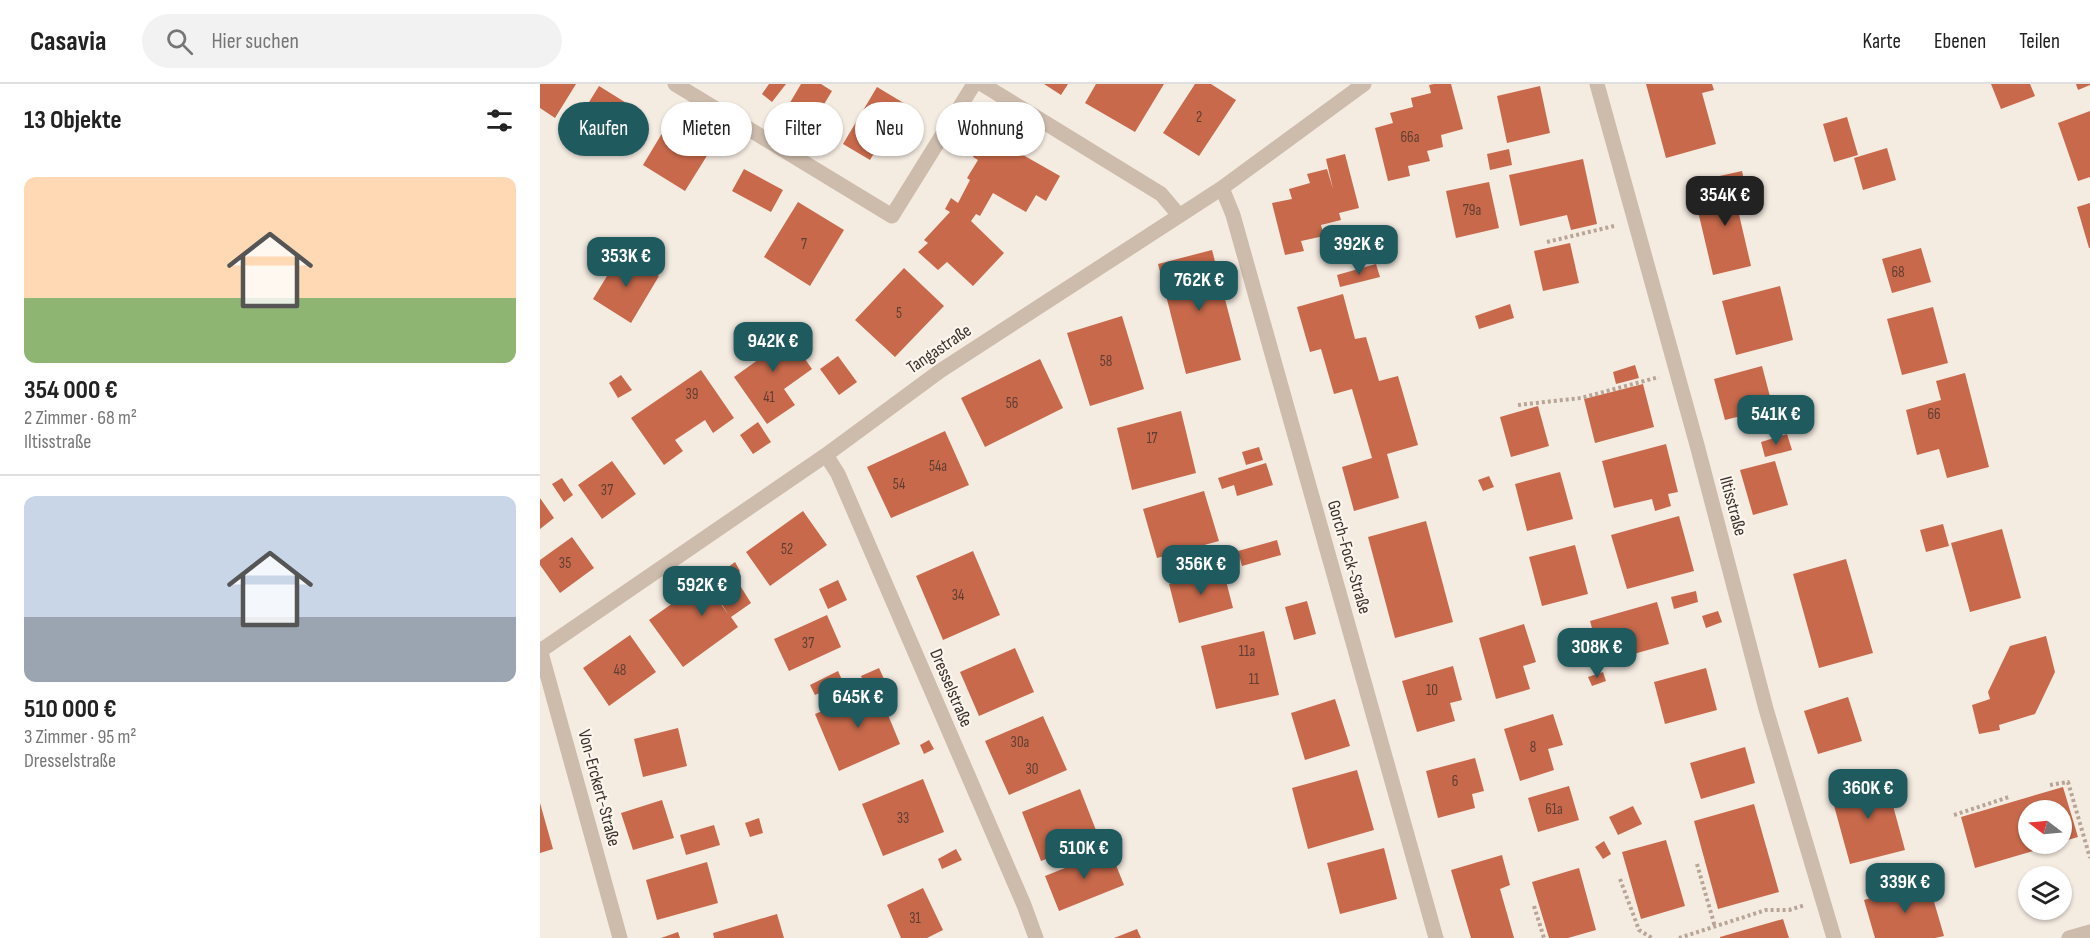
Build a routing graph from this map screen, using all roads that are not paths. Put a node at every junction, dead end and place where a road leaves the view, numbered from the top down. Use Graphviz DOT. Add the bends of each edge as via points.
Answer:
graph roads {
  1 [pos="675,84"];
  2 [pos="974,84"];
  3 [pos="982,84"];
  4 [pos="1364,84"];
  5 [pos="1597,84"];
  6 [pos="1222,188"];
  7 [pos="1178,214"];
  8 [pos="826,455"];
  9 [pos="540,650"];
  10 [pos="2090,932"];
  11 [pos="620,938"];
  12 [pos="1036,938"];
  13 [pos="1436,938"];
  14 [pos="1834,938"];
  15 [pos="2069,938"];
  1 -- 2 [label="street" via="892,216"];
  3 -- 7 [label="street" via="1161,194"];
  4 -- 6 [label="street, Tangastraße"];
  5 -- 14 [label="street, Iltisstraße" via="1766,709"];
  6 -- 7 [label="street, Tangastraße"];
  6 -- 13 [label="street, Gorch-Fock-Straße" via="1236,226"];
  7 -- 8 [label="street, Tangastraße" via="940,371"];
  8 -- 9 [label="street, Tangastraße"];
  8 -- 12 [label="street, Dresselstraße" via="838,474"];
  9 -- 11 [label="street, Von-Erckert-Straße"];
  10 -- 15 [label="street"];
}
